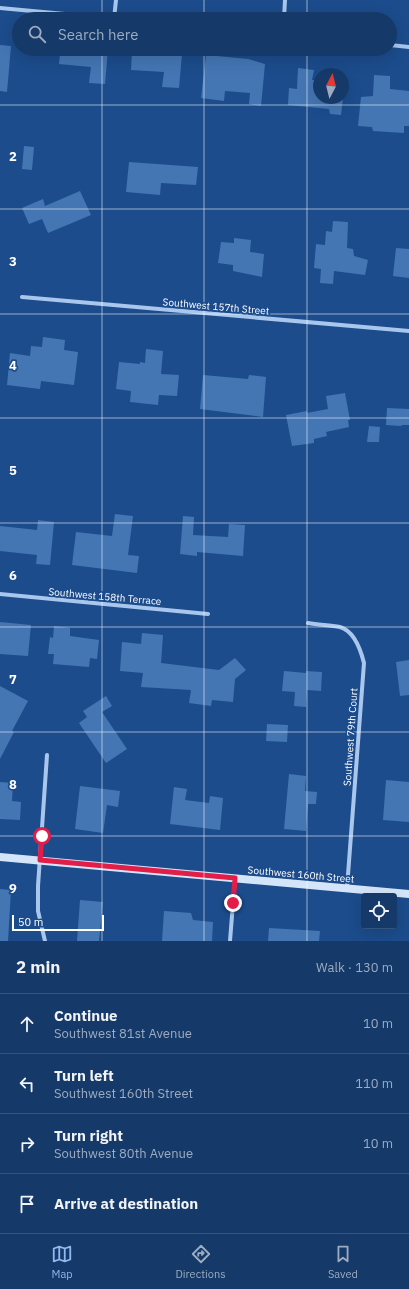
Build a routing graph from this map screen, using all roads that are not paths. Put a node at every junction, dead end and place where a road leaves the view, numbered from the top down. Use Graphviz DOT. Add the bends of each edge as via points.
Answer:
graph roads {
  1 [pos="116,0"];
  2 [pos="285,0"];
  3 [pos="0,8"];
  4 [pos="46,12"];
  5 [pos="115,12"];
  6 [pos="284,12"];
  7 [pos="397,46"];
  8 [pos="409,47"];
  9 [pos="22,297"];
  10 [pos="409,331"];
  11 [pos="0,594"];
  12 [pos="208,614"];
  13 [pos="308,624"];
  14 [pos="47,755"];
  15 [pos="0,857"];
  16 [pos="40,860"];
  17 [pos="235,878"];
  18 [pos="348,888"];
  19 [pos="409,894"];
  20 [pos="45,941"];
  21 [pos="230,941"];
  1 -- 5 [label="street"];
  2 -- 6 [label="street"];
  3 -- 4 [label="street"];
  7 -- 8 [label="street"];
  9 -- 10 [label="street, Southwest 157th Street"];
  11 -- 12 [label="street, Southwest 158th Terrace"];
  13 -- 18 [label="street, Southwest 79th Court" via="342,628 357,643 364,663"];
  14 -- 16 [label="street"];
  15 -- 16 [label="street, Southwest 160th Street"];
  16 -- 17 [label="street, Southwest 160th Street"];
  16 -- 20 [label="street" via="38,911"];
  17 -- 18 [label="street, Southwest 160th Street"];
  17 -- 21 [label="street"];
  18 -- 19 [label="street, Southwest 160th Street"];
}
